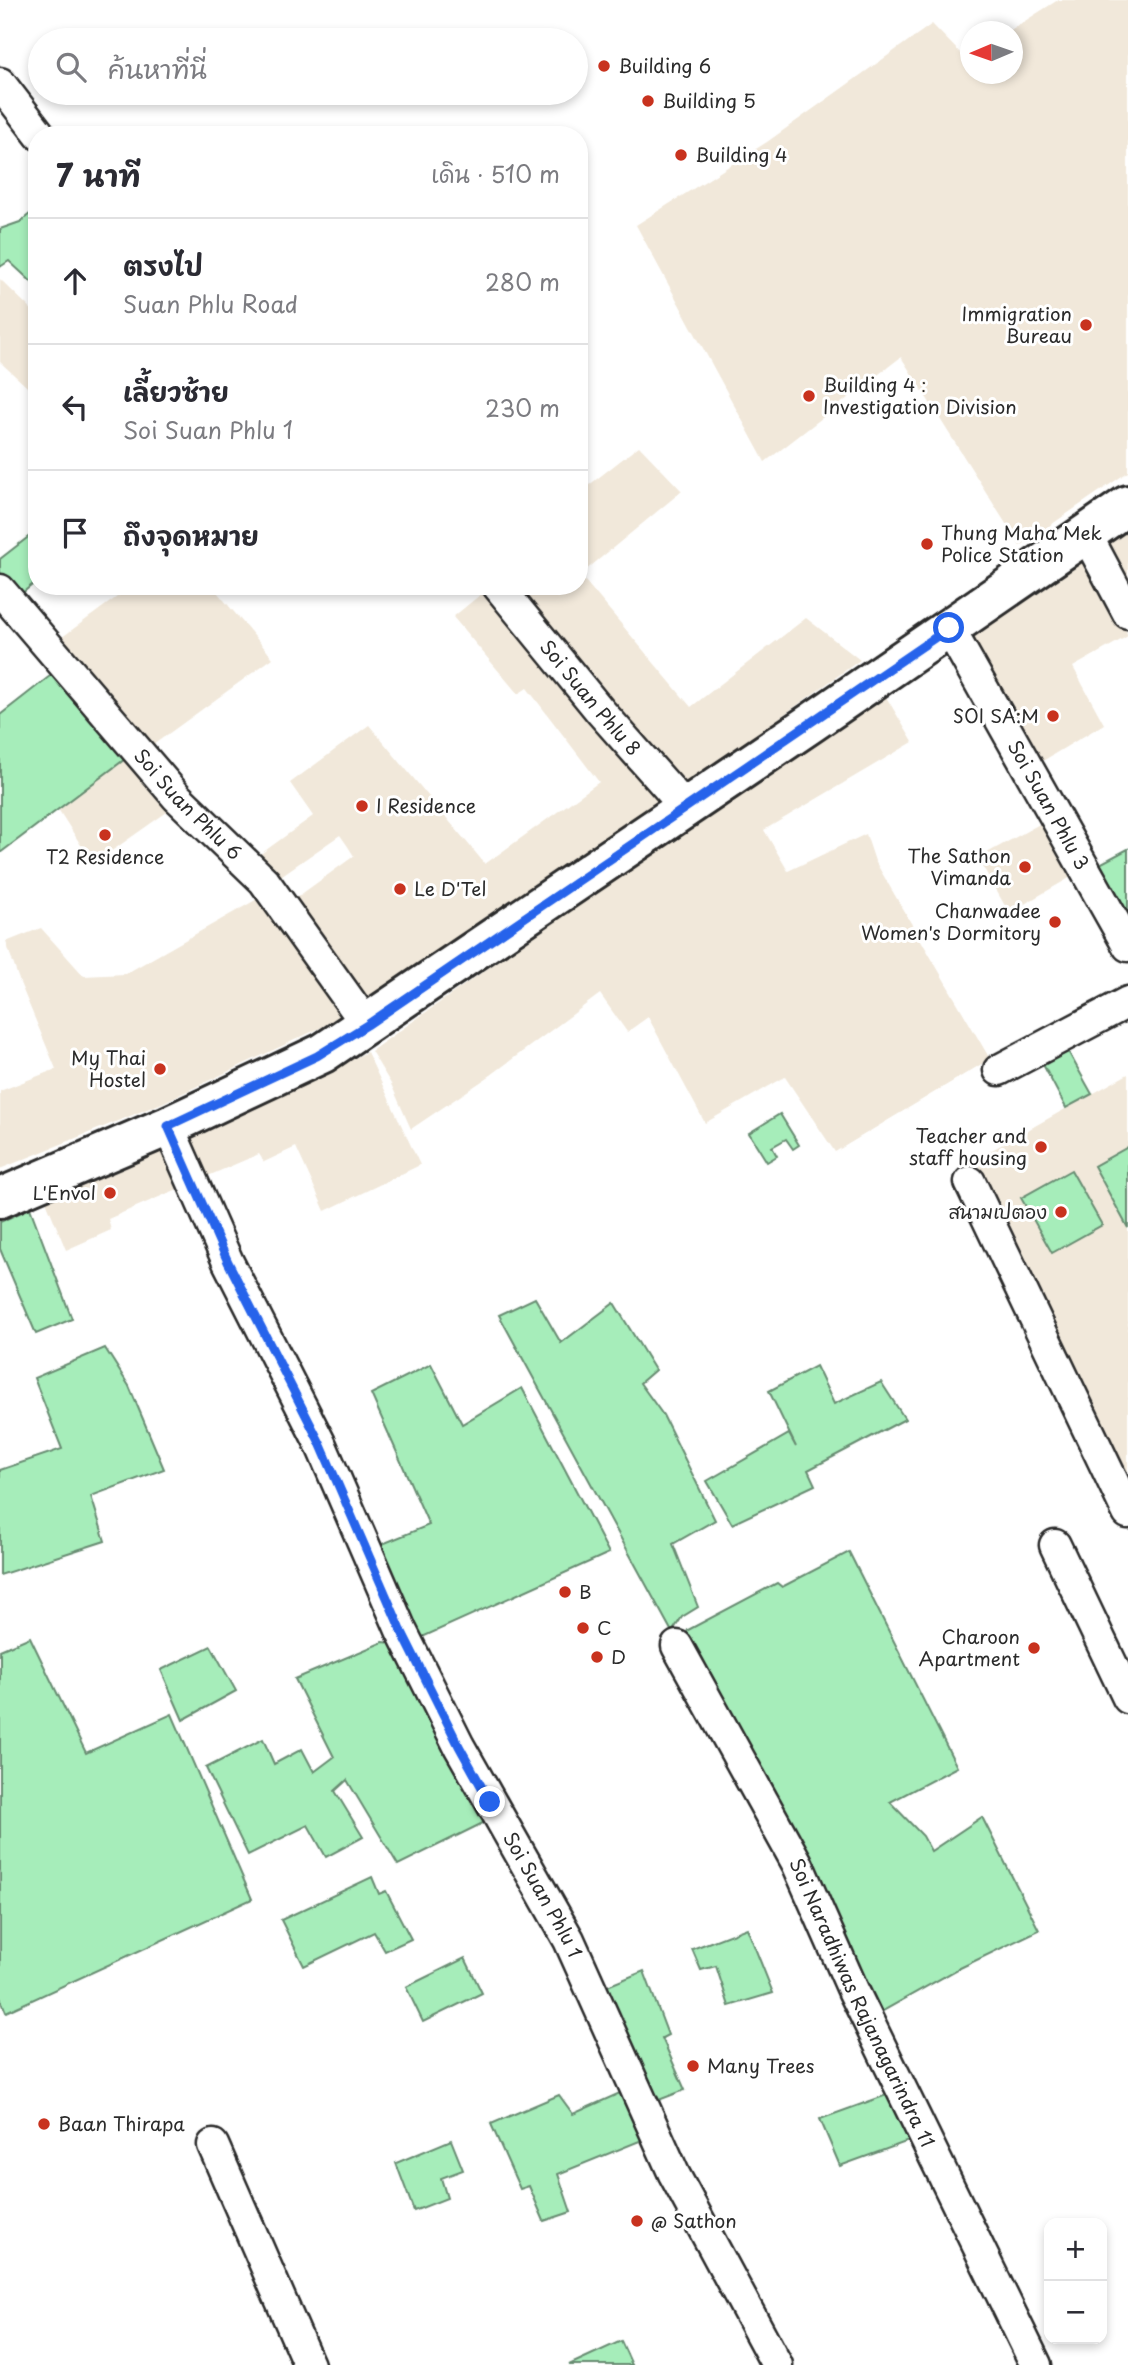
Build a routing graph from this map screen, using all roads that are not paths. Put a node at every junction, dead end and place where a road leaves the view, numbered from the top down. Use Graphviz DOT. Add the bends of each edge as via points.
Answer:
graph roads {
  1 [pos="0,83"];
  2 [pos="33,126"];
  3 [pos="1128,505"];
  4 [pos="1086,534"];
  5 [pos="0,590"];
  6 [pos="505,595"];
  7 [pos="1128,613"];
  8 [pos="949,628"];
  9 [pos="686,808"];
  10 [pos="1128,946"];
  11 [pos="1128,1002"];
  12 [pos="367,1025"];
  13 [pos="999,1070"];
  14 [pos="168,1126"];
  15 [pos="970,1182"];
  16 [pos="0,1198"];
  17 [pos="1128,1513"];
  18 [pos="1055,1545"];
  19 [pos="677,1646"];
  20 [pos="1128,1698"];
  21 [pos="213,2146"];
  22 [pos="309,2365"];
  23 [pos="777,2365"];
  24 [pos="1036,2365"];
  1 -- 2 [label="street"];
  3 -- 4 [label="main road"];
  4 -- 7 [label="street"];
  4 -- 8 [label="main road"];
  5 -- 12 [label="street, Soi Suan Phlu 6" via="177,797 264,881"];
  6 -- 9 [label="street, Soi Suan Phlu 8"];
  8 -- 9 [label="main road"];
  8 -- 10 [label="street, Soi Suan Phlu 3"];
  9 -- 12 [label="main road"];
  11 -- 13 [label="street"];
  12 -- 14 [label="main road" via="317,1056"];
  14 -- 16 [label="main road"];
  14 -- 23 [label="street, Soi Suan Phlu 1" via="228,1262 320,1443 401,1630 459,1746 569,1940 674,2174"];
  15 -- 17 [label="street"];
  18 -- 20 [label="street"];
  19 -- 24 [label="street, Soi Naradhiwas Rajanagarindra 11" via="796,1863"];
  21 -- 22 [label="street"];
}
